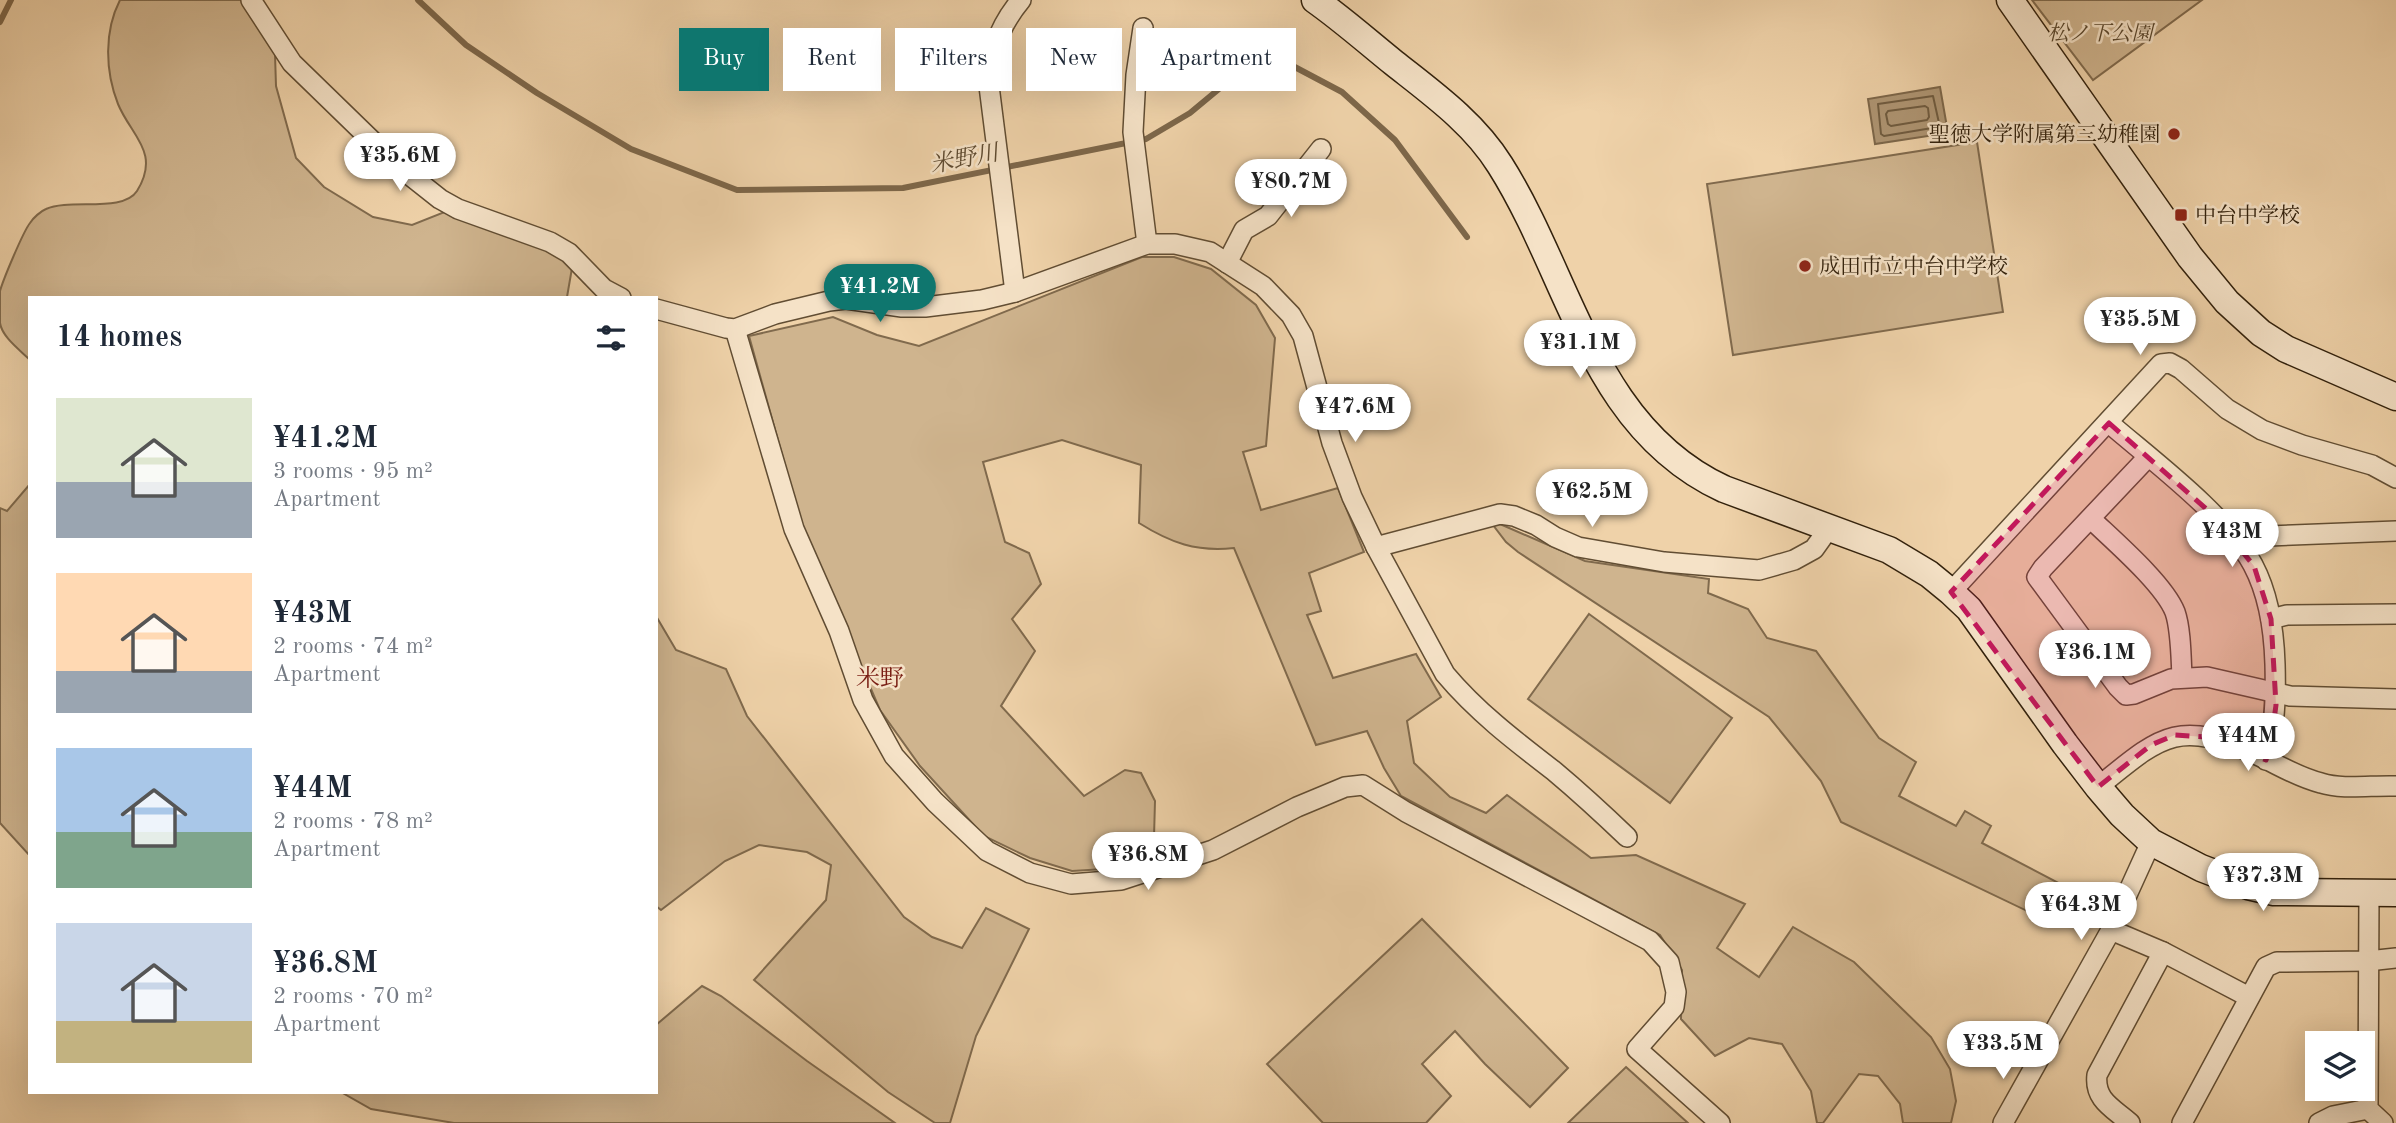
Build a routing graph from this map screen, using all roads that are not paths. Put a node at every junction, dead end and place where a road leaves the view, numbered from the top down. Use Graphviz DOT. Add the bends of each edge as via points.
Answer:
graph roads {
  1 [pos="251,0"];
  2 [pos="1021,0"];
  3 [pos="1315,0"];
  4 [pos="2010,0"];
  5 [pos="1143,27"];
  6 [pos="1321,149"];
  7 [pos="1147,244"];
  8 [pos="1227,263"];
  9 [pos="1015,292"];
  10 [pos="617,296"];
  11 [pos="658,310"];
  12 [pos="736,329"];
  13 [pos="2396,397"];
  14 [pos="2109,423"];
  15 [pos="2148,457"];
  16 [pos="2396,478"];
  17 [pos="2091,519"];
  18 [pos="1829,528"];
  19 [pos="2396,531"];
  20 [pos="1376,547"];
  21 [pos="2242,547"];
  22 [pos="1951,592"];
  23 [pos="2396,614"];
  24 [pos="2271,619"];
  25 [pos="2182,677"];
  26 [pos="2276,694"];
  27 [pos="2396,699"];
  28 [pos="2266,760"];
  29 [pos="2396,786"];
  30 [pos="2098,787"];
  31 [pos="1627,837"];
  32 [pos="2151,842"];
  33 [pos="2369,893"];
  34 [pos="2396,893"];
  35 [pos="2111,930"];
  36 [pos="2163,952"];
  37 [pos="2396,958"];
  38 [pos="2368,961"];
  39 [pos="2249,997"];
  40 [pos="2368,1109"];
  41 [pos="2010,1119"];
  42 [pos="1720,1123"];
  43 [pos="2130,1123"];
  44 [pos="2182,1123"];
  45 [pos="2319,1123"];
  46 [pos="2383,1123"];
  1 -- 10 [label="street" via="292,63 397,165 458,209 569,253 604,289"];
  2 -- 9 [label="street" via="1004,23 989,69"];
  3 -- 18 [label="street" via="1442,102 1485,143 1519,197 1603,373 1634,417 1667,452 1702,479"];
  4 -- 13 [label="street" via="2190,257 2227,302 2286,349"];
  5 -- 7 [label="street" via="1133,132"];
  6 -- 8 [label="street" via="1268,216 1244,230"];
  7 -- 8 [label="street" via="1195,247"];
  7 -- 9 [label="street"];
  8 -- 20 [label="street" via="1271,293 1303,336 1332,443"];
  9 -- 12 [label="street" via="925,307 829,300"];
  11 -- 12 [label="street"];
  12 -- 42 [label="street" via="794,529 839,631 863,700 894,756 987,851 1030,873 1071,884 1121,880 1213,850 1297,807 1345,787 1363,785 1650,941 1670,961 1676,992 1674,1007 1637,1049"];
  14 -- 15 [label="street"];
  14 -- 16 [label="street" via="2161,364 2170,363 2227,410 2262,430 2372,465"];
  14 -- 22 [label="street"];
  15 -- 17 [label="street"];
  15 -- 21 [label="street"];
  17 -- 25 [label="street" via="2137,562 2170,602 2176,614"];
  17 -- 25 [label="street" via="2043,568 2037,577 2041,584 2126,695"];
  18 -- 20 [label="street" via="1814,550 1759,570 1664,562 1578,547 1525,520 1500,514"];
  18 -- 22 [label="street" via="1889,550"];
  19 -- 21 [label="street" via="2267,536"];
  20 -- 31 [label="street" via="1458,690"];
  21 -- 24 [label="street" via="2263,588"];
  22 -- 30 [label="street" via="1969,609"];
  23 -- 24 [label="street"];
  24 -- 26 [label="street"];
  25 -- 26 [label="street" via="2207,677"];
  26 -- 27 [label="street"];
  26 -- 28 [label="street"];
  28 -- 29 [label="street" via="2324,785"];
  28 -- 30 [label="street" via="2206,737 2175,736 2151,745"];
  30 -- 32 [label="street"];
  32 -- 33 [label="street" via="2248,886"];
  32 -- 35 [label="street"];
  33 -- 34 [label="street"];
  33 -- 38 [label="street"];
  35 -- 36 [label="street"];
  35 -- 41 [label="street"];
  36 -- 39 [label="street"];
  36 -- 43 [label="street" via="2097,1075 2098,1095"];
  37 -- 38 [label="street"];
  38 -- 39 [label="street" via="2277,962 2266,967"];
  38 -- 40 [label="street"];
  39 -- 44 [label="street"];
  40 -- 45 [label="street"];
  40 -- 46 [label="street"];
}
